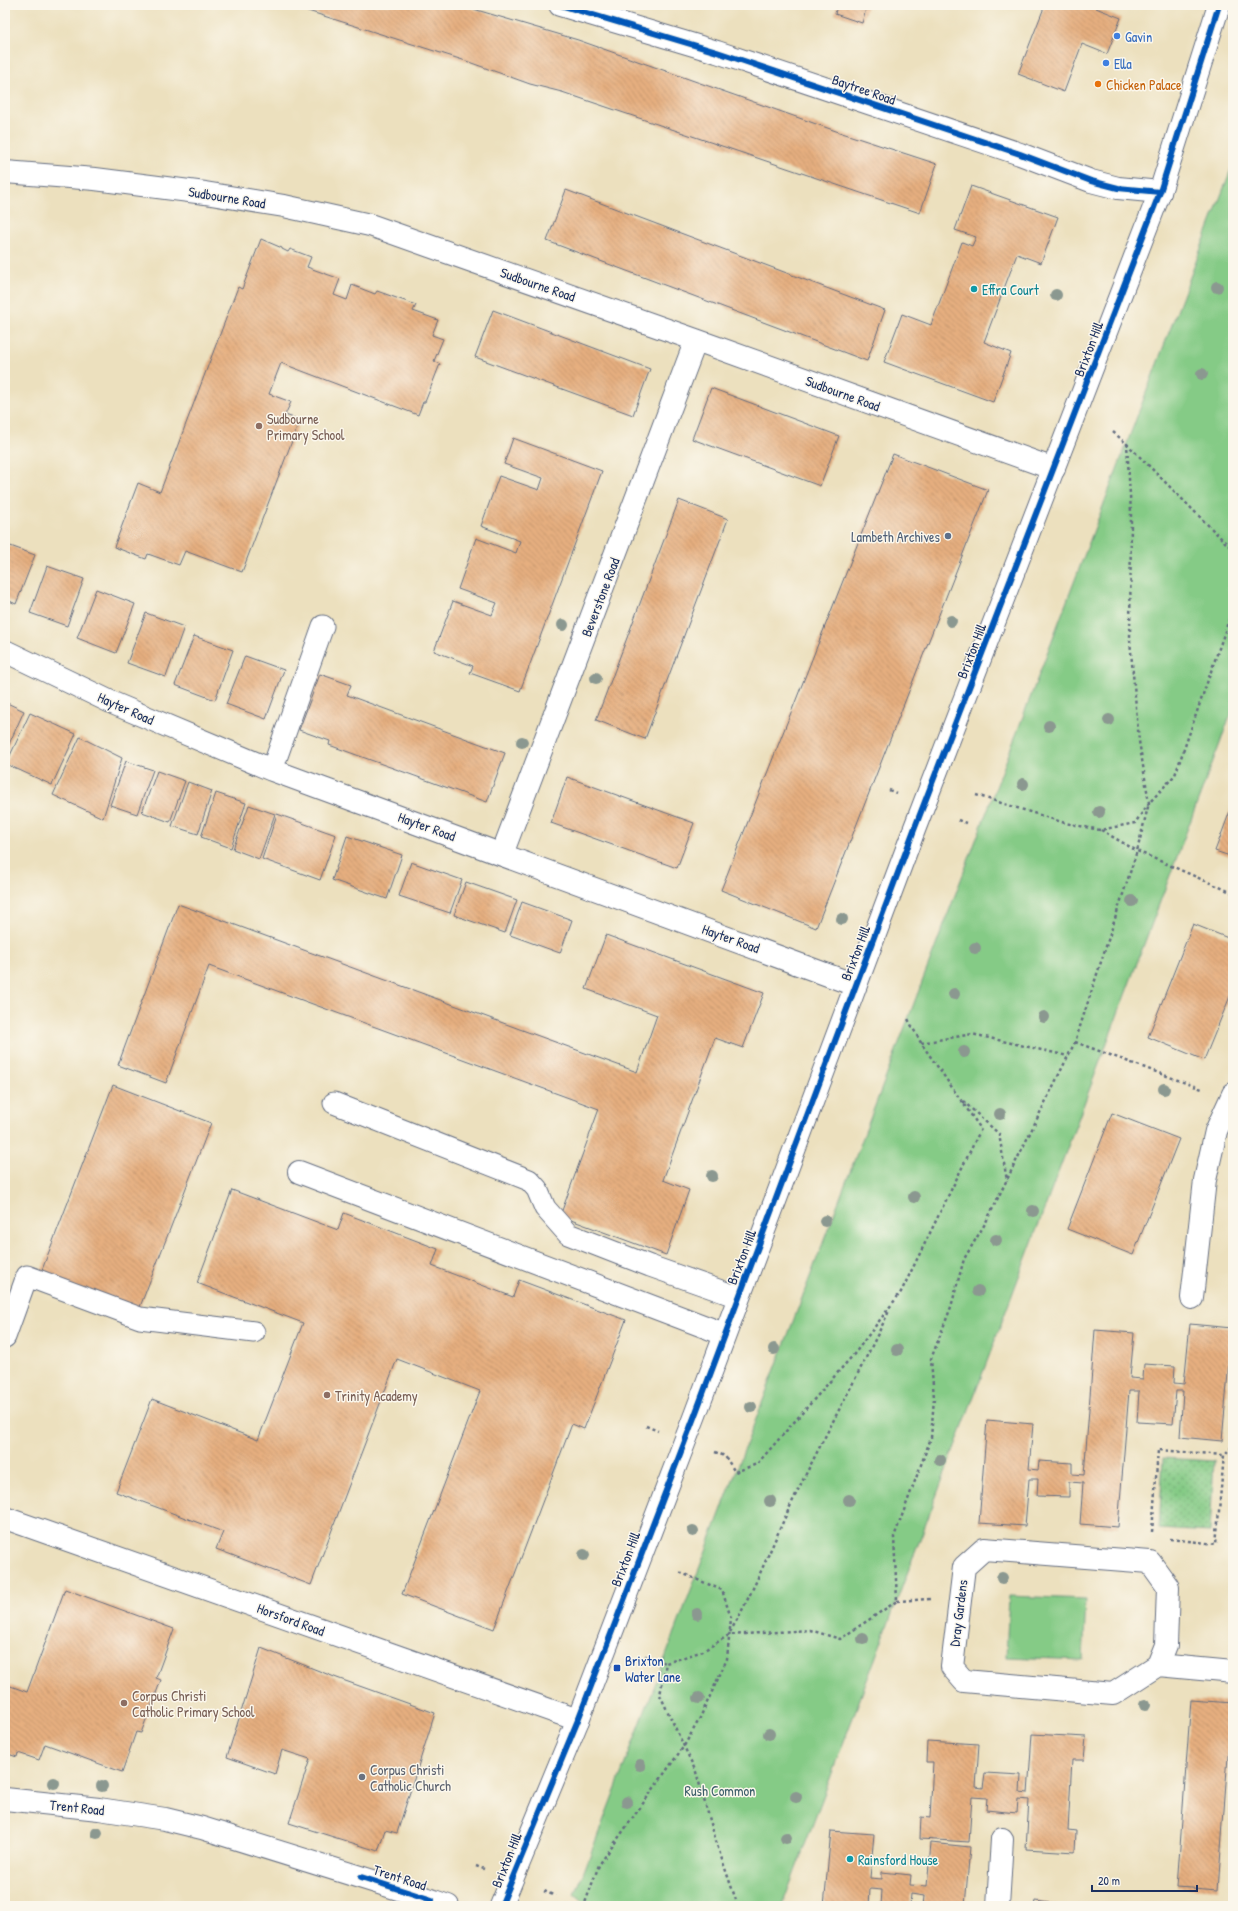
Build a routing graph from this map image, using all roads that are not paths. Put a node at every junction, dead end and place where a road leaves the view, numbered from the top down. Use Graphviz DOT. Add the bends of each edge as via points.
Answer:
graph roads {
  1 [pos="560,5"];
  2 [pos="1219,5"];
  3 [pos="5,172"];
  4 [pos="1160,192"];
  5 [pos="696,340"];
  6 [pos="1054,469"];
  7 [pos="323,626"];
  8 [pos="5,651"];
  9 [pos="272,770"];
  10 [pos="502,854"];
  11 [pos="855,986"];
  12 [pos="334,1103"];
  13 [pos="1231,1104"];
  14 [pos="298,1172"];
  15 [pos="738,1297"];
  16 [pos="1192,1298"];
  17 [pos="254,1332"];
  18 [pos="724,1334"];
  19 [pos="5,1337"];
  20 [pos="5,1518"];
  21 [pos="1158,1665"];
  22 [pos="1233,1672"];
  23 [pos="578,1720"];
  24 [pos="5,1799"];
  25 [pos="1002,1839"];
  26 [pos="448,1906"];
  27 [pos="501,1906"];
  28 [pos="998,1906"];
  1 -- 4 [label="main road, Baytree Road" via="717,52 1091,180 1118,188"];
  2 -- 4 [label="main road, Brixton Hill"];
  3 -- 5 [label="main road, Sudbourne Road" via="95,179 205,193 284,206 370,225"];
  4 -- 6 [label="main road, Brixton Hill"];
  5 -- 6 [label="main road, Sudbourne Road"];
  5 -- 10 [label="main road, Beverstone Road"];
  6 -- 11 [label="main road, Brixton Hill"];
  7 -- 9 [label="lane"];
  8 -- 9 [label="main road, Hayter Road" via="116,704"];
  9 -- 10 [label="main road, Hayter Road"];
  10 -- 11 [label="main road, Hayter Road"];
  11 -- 15 [label="main road, Brixton Hill"];
  12 -- 15 [label="lane" via="529,1180 537,1189 545,1208 568,1234"];
  13 -- 16 [label="main road" via="1216,1131 1205,1180"];
  14 -- 18 [label="main road"];
  15 -- 18 [label="main road, Brixton Hill"];
  17 -- 19 [label="lane" via="140,1318 27,1276"];
  18 -- 23 [label="main road, Brixton Hill"];
  20 -- 23 [label="main road, Horsford Road"];
  21 -- 21 [label="main road, Dray Gardens" via="1166,1644 1168,1587 1150,1562 984,1549 964,1567 952,1667 964,1681 1113,1694"];
  21 -- 22 [label="main road"];
  23 -- 27 [label="main road, Brixton Hill"];
  24 -- 26 [label="main road, Trent Road" via="165,1819 247,1842"];
  25 -- 28 [label="main road"];
}
